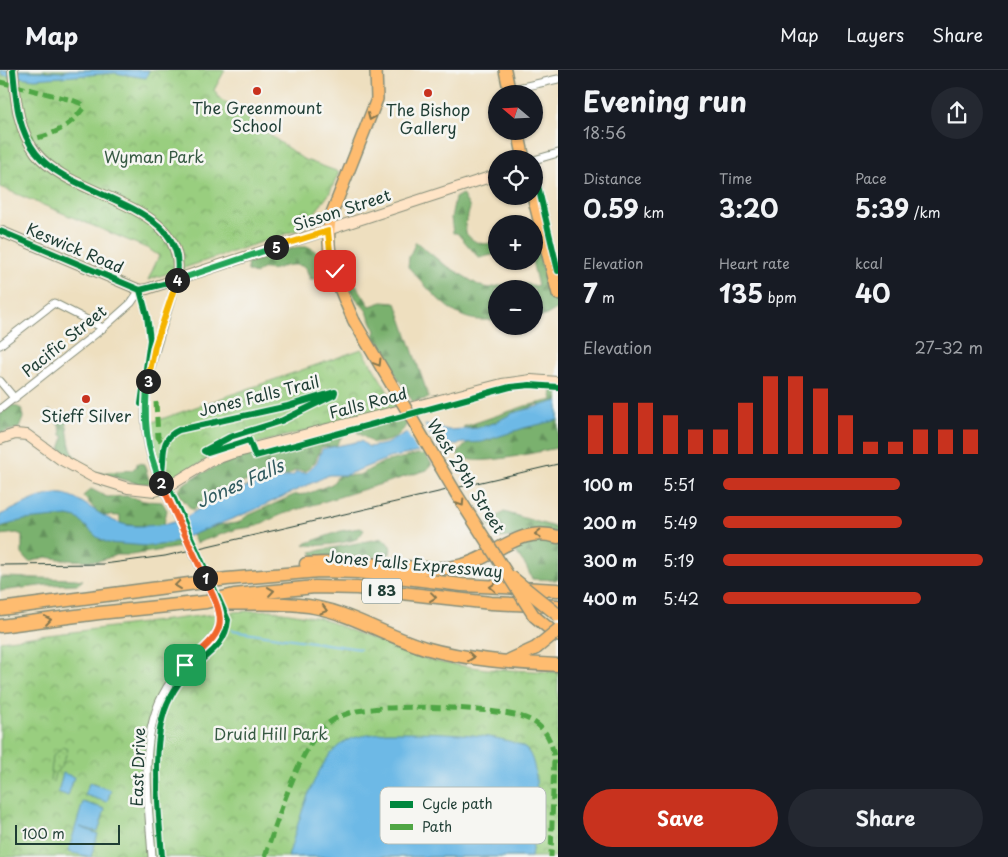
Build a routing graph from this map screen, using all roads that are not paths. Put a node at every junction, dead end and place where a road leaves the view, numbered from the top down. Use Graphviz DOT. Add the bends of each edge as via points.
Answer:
graph roads {
  1 [pos="13,70"];
  2 [pos="376,70"];
  3 [pos="505,70"];
  4 [pos="558,79"];
  5 [pos="508,85"];
  6 [pos="535,85"];
  7 [pos="558,153"];
  8 [pos="543,157"];
  9 [pos="488,178"];
  10 [pos="535,205"];
  11 [pos="0,231"];
  12 [pos="328,231"];
  13 [pos="176,280"];
  14 [pos="140,290"];
  15 [pos="558,294"];
  16 [pos="103,328"];
  17 [pos="0,345"];
  18 [pos="0,381"];
  19 [pos="558,382"];
  20 [pos="15,399"];
  21 [pos="0,410"];
  22 [pos="0,439"];
  23 [pos="558,537"];
  24 [pos="422,574"];
  25 [pos="511,578"];
  26 [pos="558,590"];
  27 [pos="60,600"];
  28 [pos="0,601"];
  29 [pos="206,602"];
  30 [pos="558,606"];
  31 [pos="0,609"];
  32 [pos="558,615"];
  33 [pos="0,626"];
  34 [pos="558,630"];
  35 [pos="558,636"];
  36 [pos="510,660"];
  37 [pos="558,665"];
  38 [pos="152,857"];
  1 -- 13 [label="street" via="17,107 24,132 33,148 47,165 76,183 138,211 163,229 170,236 177,253 179,268"];
  2 -- 12 [label="main road, West 29th Street, one-way" via="377,100 332,213"];
  3 -- 5 [label="main road"];
  4 -- 6 [label="street"];
  7 -- 8 [label="street"];
  9 -- 12 [label="street, Sisson Street"];
  10 -- 15 [label="main road"];
  11 -- 14 [label="street, Keswick Road"];
  12 -- 13 [label="street, Sisson Street"];
  12 -- 25 [label="main road, West 29th Street, one-way, bridge" via="340,289 354,320 457,495"];
  13 -- 14 [label="street, Sisson Street"];
  13 -- 38 [label="street, East Drive, bridge" via="155,346 146,391 147,444 159,479 220,611 220,625 215,636 171,681 154,717 148,780"];
  14 -- 16 [label="street, Pacific Street" via="131,303"];
  16 -- 17 [label="street" via="54,304"];
  16 -- 20 [label="street, Pacific Street"];
  18 -- 20 [label="street"];
  19 -- 22 [label="street, Falls Road" via="530,380 502,384 245,450 210,461 166,488 155,491 133,489 93,477 27,435 15,434"];
  20 -- 21 [label="street, Pacific Street"];
  23 -- 24 [label="highway, one-way" via="535,534 517,537 474,561"];
  26 -- 24 [label="highway, Jones Falls Expressway / I 83, one-way" via="450,583"];
  24 -- 27 [label="highway, one-way" via="318,563 263,568 227,579"];
  25 -- 32 [label="highway, bridge"];
  25 -- 35 [label="main road, West 29th Street, bridge" via="534,616"];
  27 -- 28 [label="highway" via="46,597"];
  27 -- 31 [label="highway"];
  29 -- 30 [label="highway, Jones Falls Expressway / I 83, one-way" via="234,595 315,587"];
  33 -- 29 [label="highway, Jones Falls Expressway / I 83, one-way"];
  29 -- 36 [label="highway, one-way" via="315,607 425,648"];
  34 -- 36 [label="highway, bridge" via="536,648"];
  36 -- 37 [label="highway"];
}
